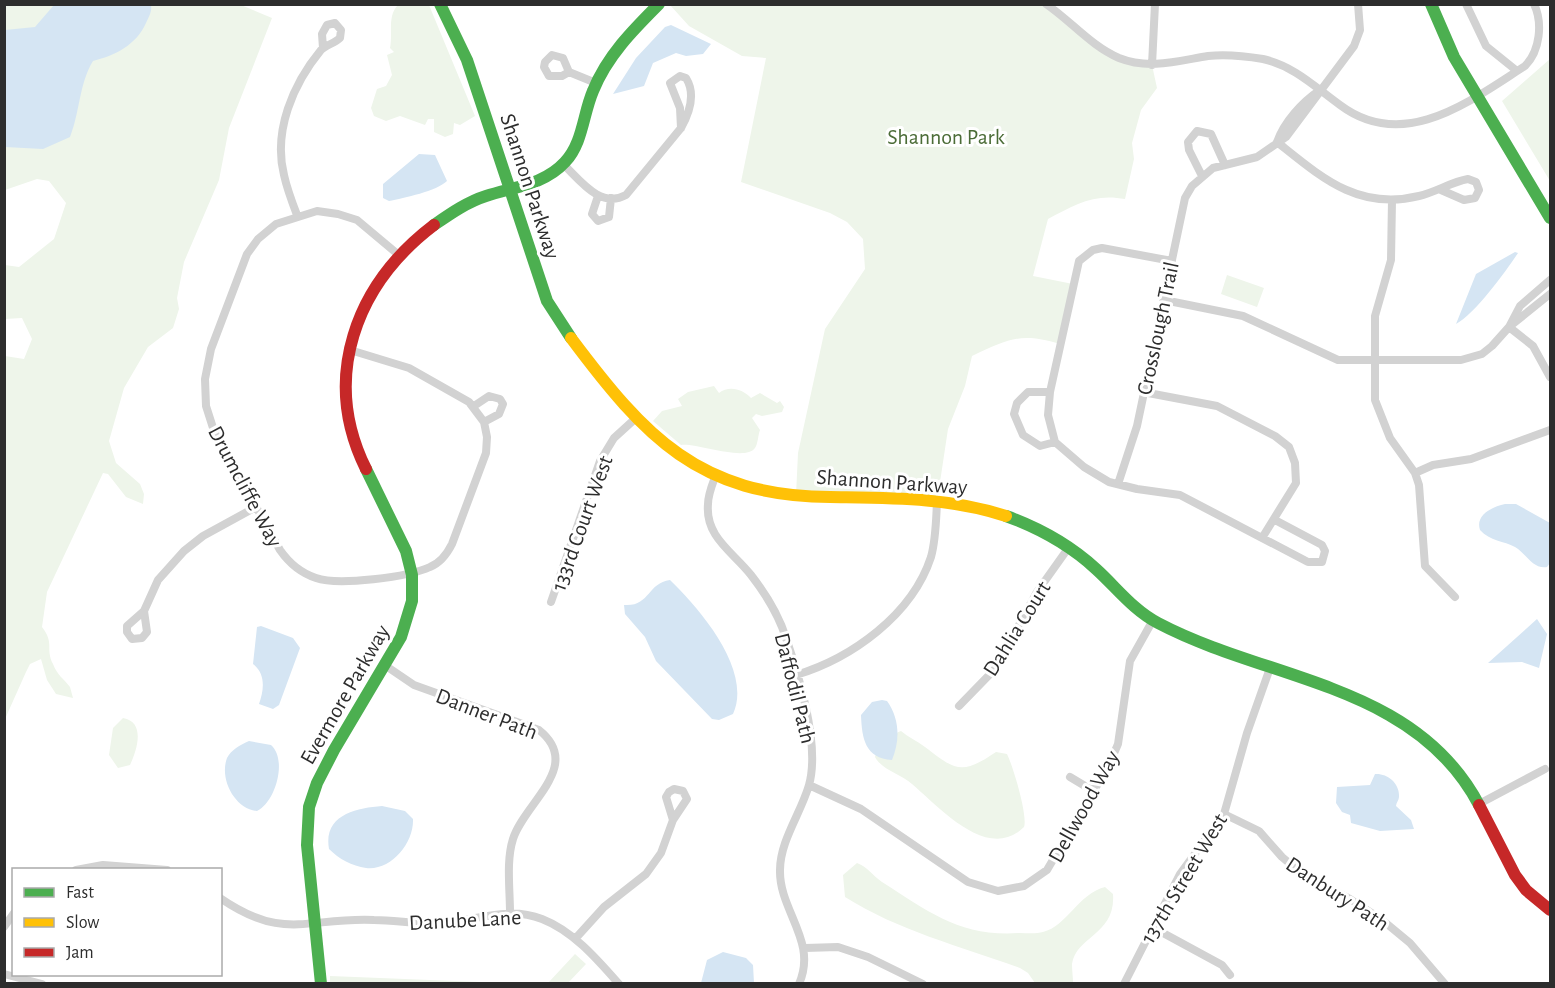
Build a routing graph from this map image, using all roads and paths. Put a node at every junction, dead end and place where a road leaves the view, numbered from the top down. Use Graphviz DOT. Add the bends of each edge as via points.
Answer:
graph roads {
  1 [pos="440,4"];
  2 [pos="659,4"];
  3 [pos="1046,4"];
  4 [pos="1155,4"];
  5 [pos="1358,4"];
  6 [pos="1431,4"];
  7 [pos="1466,4"];
  8 [pos="1534,4"];
  9 [pos="323,48"];
  10 [pos="1152,65"];
  11 [pos="1517,71"];
  12 [pos="570,72"];
  13 [pos="596,84"];
  14 [pos="1320,90"];
  15 [pos="1477,96"];
  16 [pos="681,128"];
  17 [pos="1277,142"];
  18 [pos="563,164"];
  19 [pos="1225,165"];
  20 [pos="1202,176"];
  21 [pos="510,189"];
  22 [pos="1441,190"];
  23 [pos="598,196"];
  24 [pos="611,198"];
  25 [pos="1392,200"];
  26 [pos="297,215"];
  27 [pos="1551,218"];
  28 [pos="400,256"];
  29 [pos="1172,261"];
  30 [pos="1551,280"];
  31 [pos="1551,294"];
  32 [pos="1164,300"];
  33 [pos="1509,327"];
  34 [pos="350,350"];
  35 [pos="1374,362"];
  36 [pos="1551,377"];
  37 [pos="1050,392"];
  38 [pos="1143,392"];
  39 [pos="474,406"];
  40 [pos="636,418"];
  41 [pos="483,422"];
  42 [pos="1551,430"];
  43 [pos="1055,442"];
  44 [pos="1415,473"];
  45 [pos="715,477"];
  46 [pos="1118,484"];
  47 [pos="937,502"];
  48 [pos="256,507"];
  49 [pos="1275,520"];
  50 [pos="1263,538"];
  51 [pos="1069,547"];
  52 [pos="412,572"];
  53 [pos="1455,597"];
  54 [pos="551,602"];
  55 [pos="144,611"];
  56 [pos="1153,620"];
  57 [pos="386,666"];
  58 [pos="1270,668"];
  59 [pos="796,675"];
  60 [pos="959,706"];
  61 [pos="1545,769"];
  62 [pos="1070,777"];
  63 [pos="809,785"];
  64 [pos="1095,792"];
  65 [pos="1478,805"];
  66 [pos="1224,814"];
  67 [pos="673,820"];
  68 [pos="87,868"];
  69 [pos="141,868"];
  70 [pos="222,899"];
  71 [pos="1551,910"];
  72 [pos="510,913"];
  73 [pos="315,923"];
  74 [pos="1152,927"];
  75 [pos="575,939"];
  76 [pos="805,948"];
  77 [pos="4,974"];
  78 [pos="1230,975"];
  79 [pos="42,984"];
  80 [pos="321,984"];
  81 [pos="619,984"];
  82 [pos="799,984"];
  83 [pos="923,984"];
  84 [pos="1124,984"];
  85 [pos="1445,984"];
  1 -- 21 [label="street, Shannon Parkway" via="467,60"];
  2 -- 13 [label="street, Evermore Parkway" via="624,39"];
  3 -- 10 [label="street" via="1106,52"];
  4 -- 10 [label="street"];
  5 -- 14 [label="street, Crosslough Trail" via="1361,24 1357,40"];
  6 -- 15 [label="street" via="1447,45"];
  7 -- 11 [label="street" via="1486,46"];
  8 -- 11 [label="street" via="1536,49 1530,61"];
  9 -- 26 [label="street" via="291,99 282,129 284,175"];
  10 -- 14 [label="street" via="1209,56 1249,56 1281,65"];
  11 -- 15 [label="street"];
  12 -- 13 [label="street"];
  13 -- 18 [label="street, Evermore Parkway" via="578,141"];
  14 -- 15 [label="street" via="1350,112 1392,125 1428,121"];
  14 -- 17 [label="street, Crosslough Trail" via="1308,98 1281,131"];
  15 -- 27 [label="street"];
  16 -- 16 [label="street" via="691,93 686,78 680,76 670,83 680,108"];
  16 -- 24 [label="street" via="626,195"];
  17 -- 19 [label="street, Crosslough Trail" via="1257,157"];
  17 -- 25 [label="street" via="1334,185"];
  18 -- 21 [label="street, Evermore Parkway" via="535,182"];
  18 -- 23 [label="street"];
  19 -- 20 [label="street, Crosslough Trail"];
  19 -- 20 [label="street" via="1211,134 1197,131 1188,142"];
  20 -- 29 [label="street, Crosslough Trail" via="1185,198"];
  21 -- 28 [label="street, Evermore Parkway" via="484,196 450,213"];
  21 -- 40 [label="street, Shannon Parkway" via="547,301 561,326"];
  22 -- 25 [label="street"];
  23 -- 24 [label="street"];
  23 -- 24 [label="street" via="592,214 598,221 609,217"];
  25 -- 35 [label="street" via="1392,254 1375,316"];
  26 -- 28 [label="street, Drumcliffe Way" via="317,211 348,216 366,226"];
  26 -- 48 [label="street, Drumcliffe Way" via="276,224 251,246 211,349 205,379 206,406 214,430"];
  28 -- 34 [label="street, Evermore Parkway" via="363,313"];
  29 -- 32 [label="street, Crosslough Trail"];
  29 -- 37 [label="street" via="1102,248 1086,254 1076,271"];
  30 -- 33 [label="street" via="1520,306"];
  31 -- 33 [label="street"];
  32 -- 35 [label="street" via="1243,316 1331,359"];
  32 -- 38 [label="street, Crosslough Trail"];
  33 -- 35 [label="street" via="1492,346 1467,359"];
  33 -- 36 [label="street" via="1533,346"];
  34 -- 39 [label="street" via="409,368"];
  34 -- 52 [label="street, Evermore Parkway" via="344,397 352,440 404,543"];
  35 -- 44 [label="street" via="1377,409 1390,438"];
  37 -- 43 [label="street" via="1048,415"];
  37 -- 43 [label="street" via="1028,392 1017,403 1014,414 1027,439 1040,446"];
  38 -- 46 [label="street, Crosslough Trail" via="1137,426"];
  38 -- 49 [label="street" via="1217,406 1289,447 1297,477"];
  39 -- 41 [label="street"];
  39 -- 41 [label="street" via="489,396 503,404 500,414"];
  40 -- 45 [label="street, Shannon Parkway" via="672,452"];
  40 -- 54 [label="street, 133rd Court West" via="614,438 600,461"];
  41 -- 52 [label="street, Drumcliffe Way" via="486,453 449,550 430,567"];
  42 -- 44 [label="street" via="1471,459 1433,465"];
  43 -- 46 [label="street" via="1084,467"];
  44 -- 53 [label="street" via="1421,494 1425,566"];
  45 -- 47 [label="street, Shannon Parkway" via="777,494"];
  45 -- 59 [label="street, Daffodil Path" via="707,504 712,530 770,602 786,636"];
  46 -- 50 [label="street" via="1180,495"];
  47 -- 51 [label="street, Shannon Parkway" via="975,507 1015,519"];
  47 -- 59 [label="street" via="931,556 908,600 851,652"];
  48 -- 52 [label="street, Drumcliffe Way" via="287,560 316,579 352,581"];
  48 -- 55 [label="street" via="202,536 184,551 158,580"];
  49 -- 50 [label="street"];
  49 -- 50 [label="street" via="1322,544 1322,562 1308,562"];
  51 -- 56 [label="street, Shannon Parkway"];
  51 -- 60 [label="street, Dahlia Court" via="1037,592 995,669"];
  52 -- 57 [label="street, Evermore Parkway" via="408,620"];
  56 -- 58 [label="street, Shannon Parkway" via="1187,638"];
  56 -- 64 [label="street, Dellwood Way" via="1130,661 1118,744"];
  57 -- 72 [label="street, Danner Path" via="414,685 539,730 553,745 554,773 522,821 510,848"];
  57 -- 73 [label="street, Evermore Parkway" via="321,776 309,806 307,838"];
  58 -- 65 [label="street, Shannon Parkway" via="1358,700 1419,732 1453,764"];
  58 -- 66 [label="street, 137th Street West"];
  59 -- 63 [label="street, Daffodil Path" via="812,744"];
  61 -- 65 [label="street"];
  62 -- 64 [label="street"];
  63 -- 64 [label="street, Dellwood Way" via="861,808 968,882 998,891 1024,886 1047,870"];
  63 -- 76 [label="street, Daffodil Path" via="780,870 782,890"];
  65 -- 71 [label="street, Shannon Parkway" via="1515,875 1526,890"];
  66 -- 74 [label="street, 137th Street West" via="1180,874"];
  66 -- 85 [label="street, Danbury Path" via="1258,831 1301,873 1381,919 1410,943"];
  67 -- 75 [label="street" via="654,864 604,907"];
  68 -- 69 [label="street"];
  70 -- 73 [label="street, Danube Lane" via="265,922"];
  72 -- 73 [label="street, Danube Lane" via="433,924 375,920"];
  72 -- 75 [label="street, Danube Lane" via="543,919"];
  73 -- 80 [label="street, Evermore Parkway"];
  74 -- 78 [label="street" via="1222,964"];
  74 -- 84 [label="street, 137th Street West"];
  75 -- 81 [label="street, Danube Lane"];
  76 -- 82 [label="street, Daffodil Path"];
  76 -- 83 [label="street" via="838,947"];
  77 -- 79 [label="street"];
}
